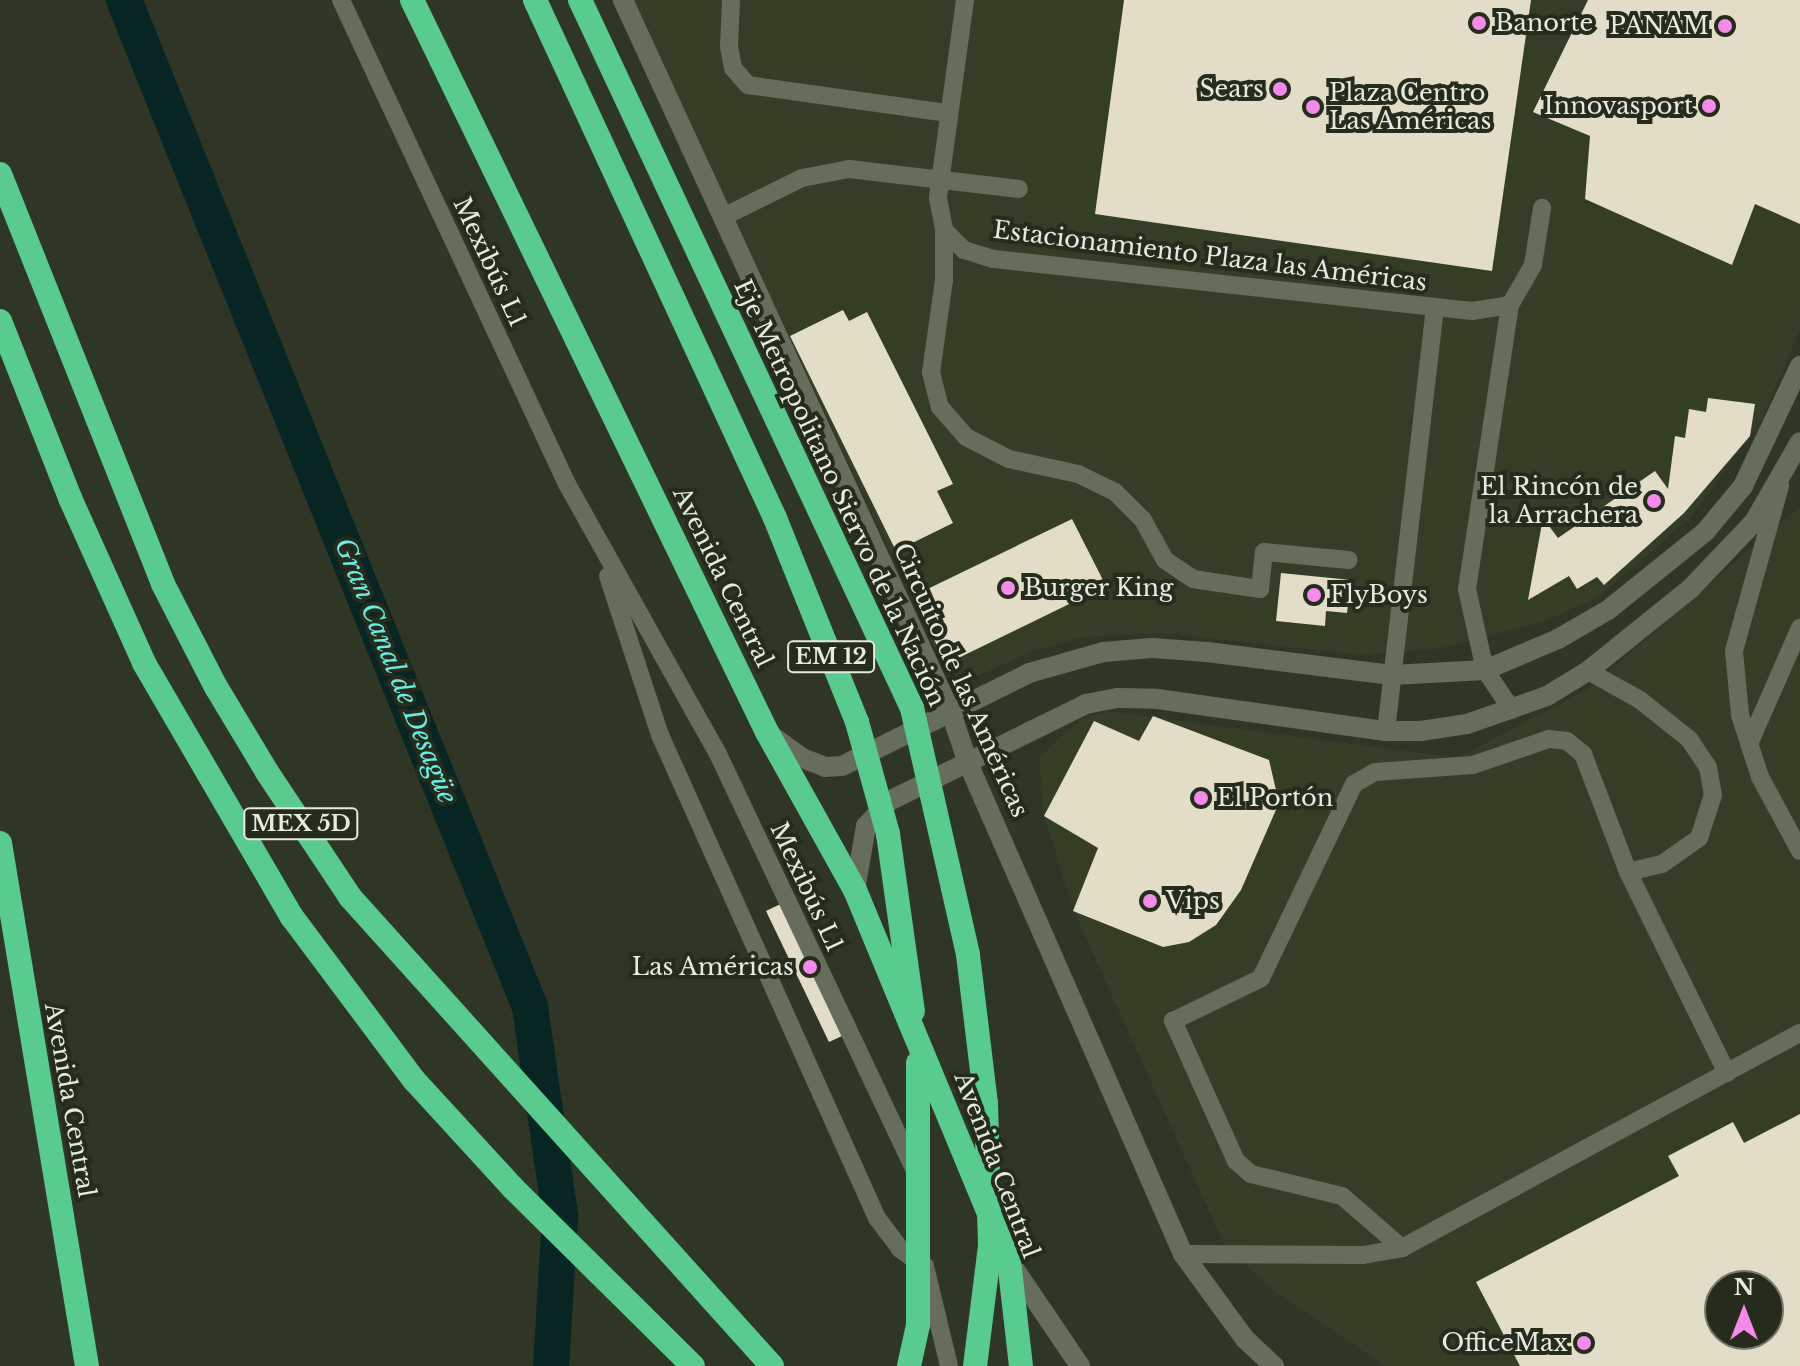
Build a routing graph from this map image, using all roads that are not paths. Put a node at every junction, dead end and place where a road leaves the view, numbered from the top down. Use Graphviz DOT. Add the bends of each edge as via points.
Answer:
graph roads {
  1 [pos="341,0"];
  2 [pos="412,0"];
  3 [pos="535,0"];
  4 [pos="580,0"];
  5 [pos="623,0"];
  6 [pos="731,0"];
  7 [pos="965,0"];
  8 [pos="948,113"];
  9 [pos="0,174"];
  10 [pos="940,180"];
  11 [pos="1019,189"];
  12 [pos="1542,208"];
  13 [pos="723,217"];
  14 [pos="944,230"];
  15 [pos="1510,305"];
  16 [pos="1435,307"];
  17 [pos="0,321"];
  18 [pos="1800,366"];
  19 [pos="1800,442"];
  20 [pos="1782,479"];
  21 [pos="598,542"];
  22 [pos="1349,560"];
  23 [pos="1800,628"];
  24 [pos="1485,670"];
  25 [pos="1588,671"];
  26 [pos="1392,675"];
  27 [pos="1512,710"];
  28 [pos="951,713"];
  29 [pos="1386,731"];
  30 [pos="767,732"];
  31 [pos="1749,744"];
  32 [pos="968,763"];
  33 [pos="0,843"];
  34 [pos="1800,851"];
  35 [pos="1628,872"];
  36 [pos="855,890"];
  37 [pos="1800,1033"];
  38 [pos="1727,1073"];
  39 [pos="1402,1248"];
  40 [pos="1183,1254"];
  41 [pos="1009,1261"];
  42 [pos="925,1267"];
  43 [pos="87,1366"];
  44 [pos="693,1366"];
  45 [pos="772,1366"];
  46 [pos="909,1366"];
  47 [pos="949,1366"];
  48 [pos="975,1366"];
  49 [pos="1021,1366"];
  50 [pos="1080,1366"];
  51 [pos="1274,1366"];
  1 -- 21 [label="lane, Mexibús L1"];
  2 -- 30 [label="highway, Avenida Central"];
  3 -- 46 [label="highway, EM 12" via="775,518 857,722 885,820 908,959 921,1090 918,1325"];
  4 -- 48 [label="highway, Eje Metropolitano Siervo de la Nación / EM 12" via="912,708 968,955 986,1103 990,1246"];
  5 -- 13 [label="main road, Circuito de las Américas"];
  6 -- 8 [label="lane" via="733,68 748,85"];
  7 -- 8 [label="lane"];
  8 -- 10 [label="lane"];
  9 -- 45 [label="highway, MEX 5D" via="163,584 267,772 350,897"];
  10 -- 11 [label="lane"];
  10 -- 13 [label="lane" via="849,169 802,178"];
  10 -- 14 [label="lane"];
  12 -- 15 [label="lane" via="1533,265"];
  13 -- 28 [label="main road, Circuito de las Américas"];
  14 -- 16 [label="lane, Estacionamiento Plaza las Américas" via="964,250 994,259"];
  14 -- 22 [label="lane" via="944,280 931,372 940,407 966,437 1009,459 1078,474 1115,492 1143,520 1165,560 1193,579 1260,589 1264,552"];
  15 -- 16 [label="lane, Estacionamiento Plaza las Américas" via="1472,311"];
  15 -- 24 [label="lane" via="1467,589"];
  16 -- 26 [label="lane"];
  17 -- 44 [label="highway, MEX 5D" via="70,498 144,663 292,917 414,1080 513,1188"];
  18 -- 24 [label="main road" via="1743,486 1705,532 1608,610 1558,639"];
  19 -- 20 [label="main road"];
  20 -- 25 [label="main road" via="1754,522 1690,589"];
  20 -- 31 [label="lane" via="1734,651 1740,715"];
  21 -- 42 [label="lane, Mexibús L1" via="660,735 877,1218 900,1249"];
  21 -- 42 [label="lane, Mexibús L1" via="718,754 924,1189 929,1234"];
  23 -- 31 [label="lane"];
  24 -- 26 [label="main road"];
  24 -- 27 [label="lane"];
  25 -- 27 [label="main road"];
  25 -- 35 [label="lane" via="1640,700 1689,739 1708,767 1713,795 1699,838 1662,864"];
  26 -- 28 [label="main road" via="1207,652 1103,652 1029,673"];
  26 -- 29 [label="lane"];
  27 -- 29 [label="main road" via="1467,724"];
  28 -- 30 [label="main road" via="842,766 825,767 802,758"];
  28 -- 32 [label="main road, Circuito de las Américas"];
  29 -- 32 [label="main road" via="1118,698 1049,719"];
  30 -- 36 [label="highway, Avenida Central"];
  31 -- 34 [label="lane" via="1760,777"];
  32 -- 36 [label="main road" via="889,801 866,826"];
  32 -- 40 [label="main road, Circuito de las Américas"];
  33 -- 43 [label="highway, Avenida Central"];
  35 -- 38 [label="lane"];
  35 -- 39 [label="lane" via="1583,754 1567,741 1549,739 1473,765 1375,772 1354,784 1261,978 1173,1021 1236,1161 1251,1174 1342,1196"];
  36 -- 41 [label="highway, Avenida Central"];
  37 -- 38 [label="lane"];
  38 -- 39 [label="lane"];
  39 -- 40 [label="lane" via="1363,1255"];
  40 -- 51 [label="main road, Circuito de las Américas" via="1245,1339"];
  41 -- 49 [label="highway, Avenida Central"];
  41 -- 50 [label="main road"];
  42 -- 47 [label="lane, Mexibús L1"];
}
